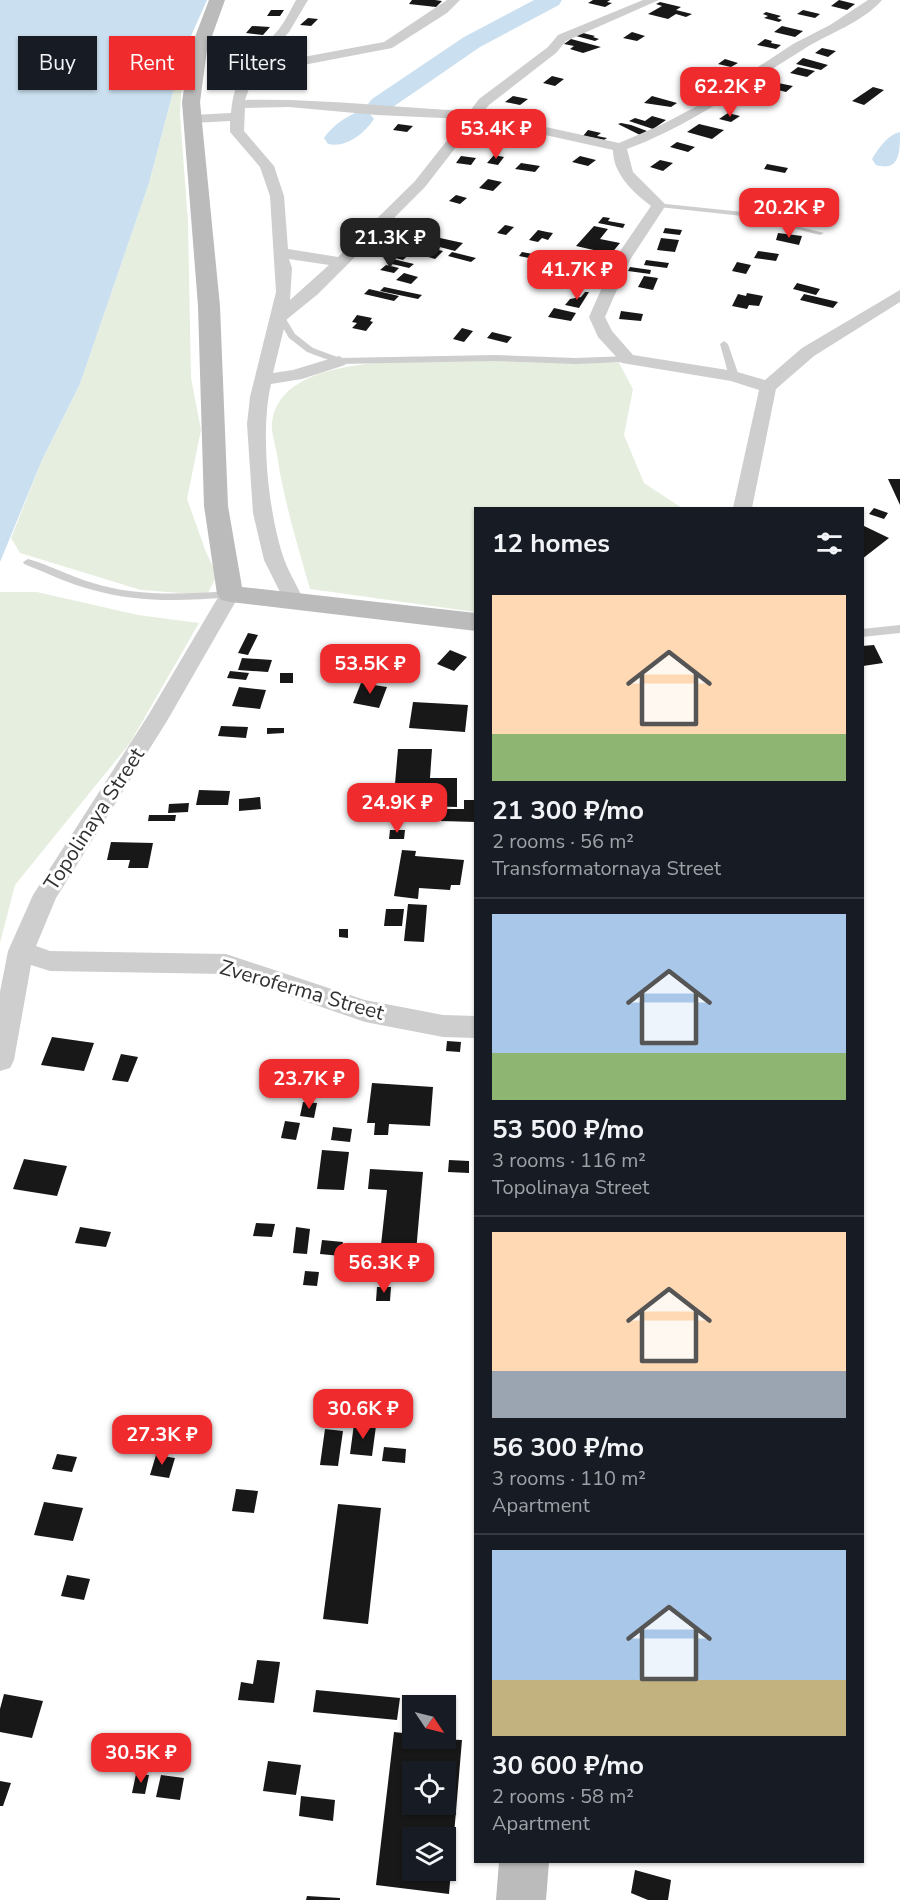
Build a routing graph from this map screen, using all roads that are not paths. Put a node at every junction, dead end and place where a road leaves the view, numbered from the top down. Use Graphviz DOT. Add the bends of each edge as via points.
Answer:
graph roads {
  1 [pos="217,0"];
  2 [pos="302,0"];
  3 [pos="454,0"];
  4 [pos="653,0"];
  5 [pos="876,0"];
  6 [pos="279,36"];
  7 [pos="307,60"];
  8 [pos="240,90"];
  9 [pos="238,110"];
  10 [pos="472,115"];
  11 [pos="193,119"];
  12 [pos="620,147"];
  13 [pos="659,205"];
  14 [pos="820,233"];
  15 [pos="280,254"];
  16 [pos="341,262"];
  17 [pos="900,295"];
  18 [pos="280,316"];
  19 [pos="724,344"];
  20 [pos="628,359"];
  21 [pos="339,361"];
  22 [pos="734,376"];
  23 [pos="263,380"];
  24 [pos="768,387"];
  25 [pos="743,507"];
  26 [pos="28,562"];
  27 [pos="230,594"];
  28 [pos="294,601"];
  29 [pos="474,622"];
  30 [pos="900,629"];
  31 [pos="864,633"];
  32 [pos="21,951"];
  33 [pos="474,1027"];
  34 [pos="0,1060"];
  35 [pos="524,1863"];
  36 [pos="520,1900"];
  1 -- 11 [label="street" via="196,50 191,74"];
  2 -- 6 [label="street"];
  3 -- 7 [label="street" via="388,45"];
  4 -- 10 [label="street" via="562,38"];
  5 -- 12 [label="street" via="701,110 656,135"];
  8 -- 9 [label="street"];
  9 -- 10 [label="street" via="290,103"];
  9 -- 11 [label="street"];
  9 -- 15 [label="street" via="237,132 267,166 274,186"];
  10 -- 12 [label="street"];
  10 -- 16 [label="street" via="439,163"];
  11 -- 27 [label="street" via="209,306 216,506"];
  12 -- 13 [label="street" via="619,158 628,175"];
  13 -- 14 [label="lane" via="743,214"];
  13 -- 20 [label="street" via="622,260 597,317 604,333"];
  15 -- 16 [label="street"];
  15 -- 18 [label="street" via="284,268"];
  16 -- 18 [label="street"];
  17 -- 24 [label="street" via="808,352"];
  18 -- 21 [label="lane" via="292,336 310,350"];
  18 -- 23 [label="street"];
  19 -- 22 [label="lane"];
  20 -- 21 [label="lane"];
  20 -- 22 [label="street"];
  21 -- 23 [label="street" via="296,375"];
  22 -- 24 [label="street"];
  23 -- 28 [label="street" via="256,424 263,513 274,560"];
  24 -- 25 [label="street"];
  26 -- 27 [label="lane" via="96,588 131,596 183,598"];
  27 -- 28 [label="street"];
  27 -- 32 [label="street, Topolinaya Street" via="159,716 45,895"];
  28 -- 29 [label="street"];
  30 -- 31 [label="lane"];
  32 -- 33 [label="street, Zveroferma Street" via="50,961 226,964 365,1011 443,1026"];
  32 -- 34 [label="street, Topolinaya Street"];
  35 -- 36 [label="street"];
}
